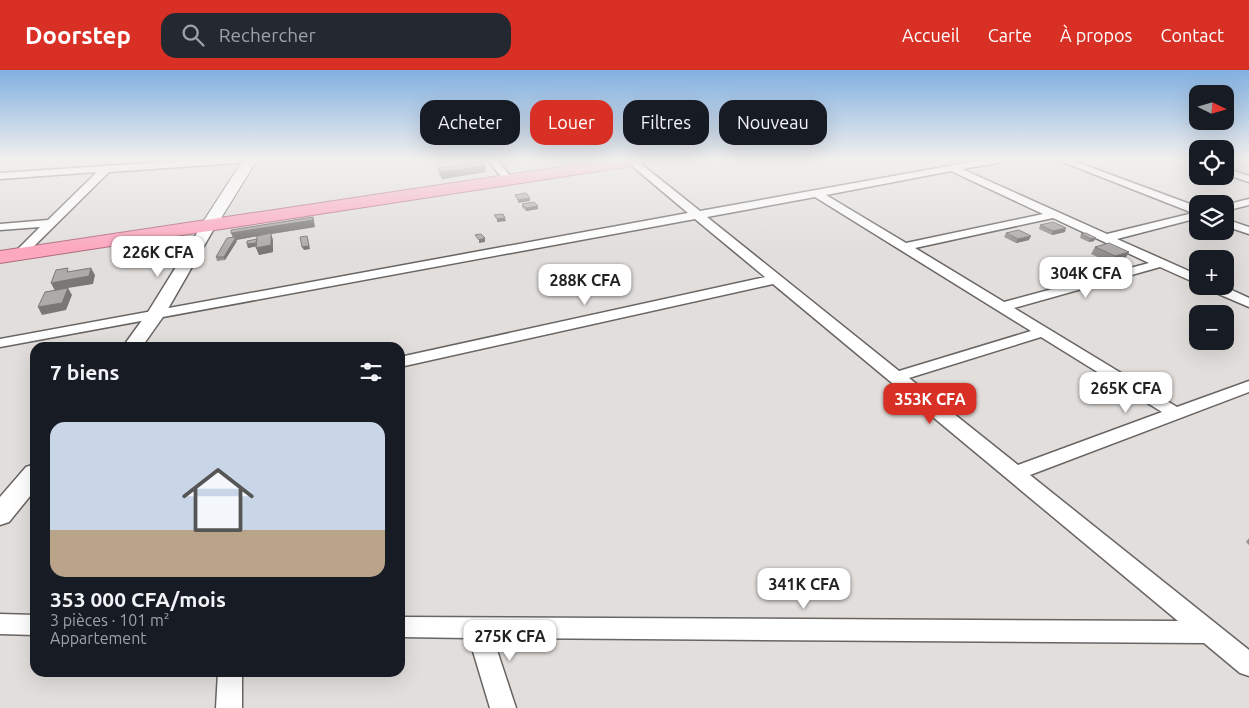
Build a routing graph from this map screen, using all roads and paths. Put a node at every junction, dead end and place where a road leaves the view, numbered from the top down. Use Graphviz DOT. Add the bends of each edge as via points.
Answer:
graph roads {
  1 [pos="87,190"];
  2 [pos="231,190"];
  3 [pos="443,190"];
  4 [pos="668,190"];
  5 [pos="831,190"];
  6 [pos="1005,190"];
  7 [pos="1142,190"];
  8 [pos="816,193"];
  9 [pos="1249,202"];
  10 [pos="1234,206"];
  11 [pos="1189,208"];
  12 [pos="697,215"];
  13 [pos="1054,215"];
  14 [pos="1189,217"];
  15 [pos="51,223"];
  16 [pos="209,225"];
  17 [pos="1234,225"];
  18 [pos="0,227"];
  19 [pos="1249,231"];
  20 [pos="1106,238"];
  21 [pos="905,248"];
  22 [pos="19,254"];
  23 [pos="0,256"];
  24 [pos="1162,263"];
  25 [pos="1189,276"];
  26 [pos="776,279"];
  27 [pos="1232,295"];
  28 [pos="1249,303"];
  29 [pos="1002,307"];
  30 [pos="156,314"];
  31 [pos="1043,332"];
  32 [pos="135,342"];
  33 [pos="0,343"];
  34 [pos="405,361"];
  35 [pos="895,376"];
  36 [pos="1249,386"];
  37 [pos="1175,413"];
  38 [pos="1014,474"];
  39 [pos="30,479"];
  40 [pos="2,510"];
  41 [pos="0,624"];
  42 [pos="30,625"];
  43 [pos="405,627"];
  44 [pos="478,627"];
  45 [pos="1208,632"];
  46 [pos="1249,665"];
  47 [pos="230,677"];
  48 [pos="229,708"];
  49 [pos="503,708"];
  1 -- 15 [label="street"];
  2 -- 16 [label="main road"];
  3 -- 16 [label="highway"];
  4 -- 12 [label="street"];
  5 -- 8 [label="street"];
  6 -- 13 [label="street"];
  7 -- 11 [label="street"];
  8 -- 12 [label="street"];
  8 -- 21 [label="street"];
  9 -- 10 [label="street"];
  12 -- 26 [label="street"];
  12 -- 30 [label="street"];
  13 -- 20 [label="street"];
  13 -- 21 [label="street"];
  14 -- 20 [label="street"];
  15 -- 18 [label="street"];
  15 -- 22 [label="street"];
  16 -- 22 [label="highway"];
  16 -- 30 [label="street"];
  17 -- 19 [label="street"];
  20 -- 24 [label="street"];
  21 -- 29 [label="street"];
  22 -- 23 [label="highway"];
  24 -- 25 [label="street"];
  24 -- 29 [label="street"];
  26 -- 34 [label="street"];
  26 -- 35 [label="street"];
  27 -- 28 [label="street"];
  29 -- 31 [label="street"];
  30 -- 32 [label="street"];
  30 -- 33 [label="street"];
  31 -- 35 [label="street"];
  31 -- 37 [label="street"];
  35 -- 38 [label="street"];
  36 -- 37 [label="street"];
  37 -- 38 [label="street"];
  38 -- 45 [label="street"];
  39 -- 40 [label="street"];
  41 -- 42 [label="street"];
  43 -- 44 [label="street"];
  44 -- 45 [label="street"];
  44 -- 49 [label="street"];
  45 -- 46 [label="street"];
  47 -- 48 [label="street"];
}
